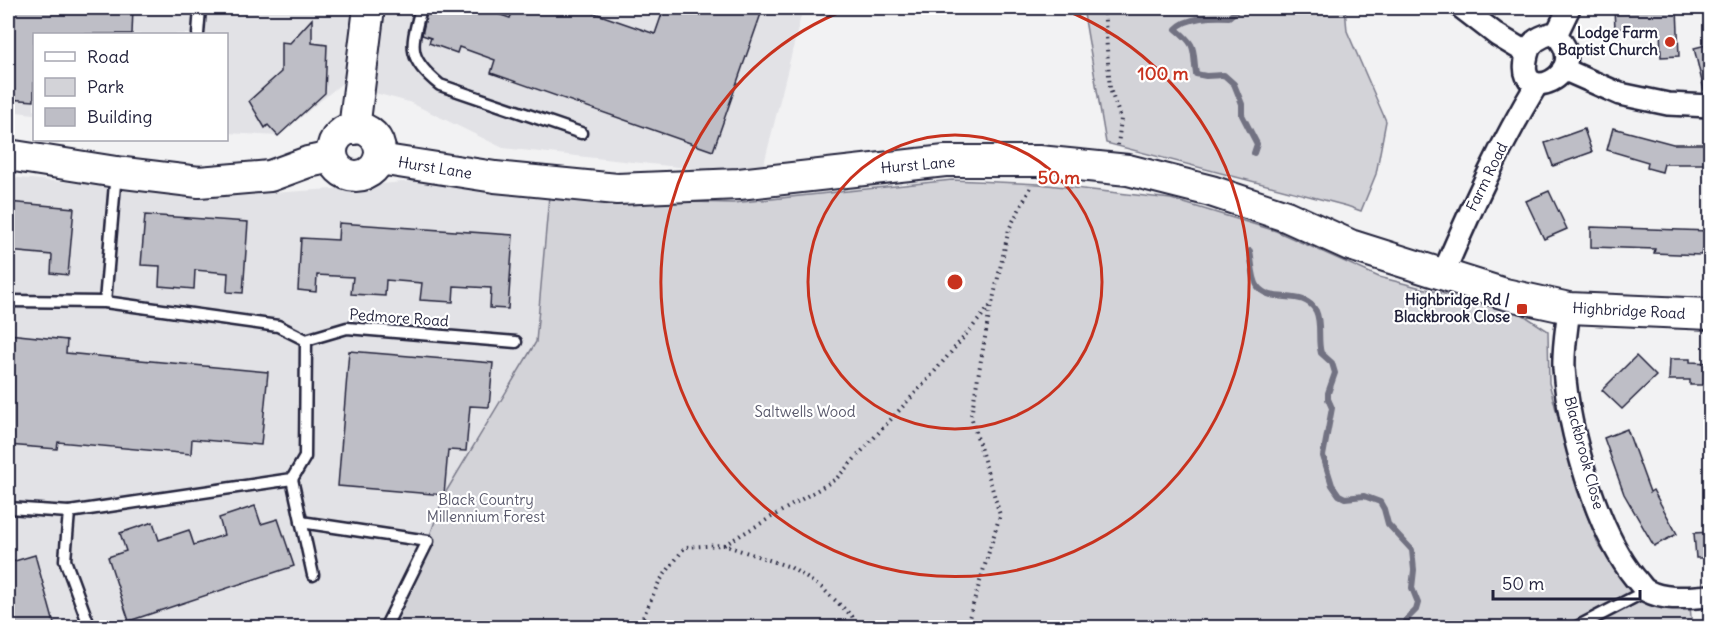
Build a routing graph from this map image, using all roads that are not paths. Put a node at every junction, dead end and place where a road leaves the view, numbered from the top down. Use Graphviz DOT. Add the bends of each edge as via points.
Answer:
graph roads {
  1 [pos="200,8"];
  2 [pos="369,8"];
  3 [pos="421,8"];
  4 [pos="1462,8"];
  5 [pos="1569,8"];
  6 [pos="198,33"];
  7 [pos="1556,35"];
  8 [pos="1527,52"];
  9 [pos="1563,69"];
  10 [pos="1537,84"];
  11 [pos="1710,106"];
  12 [pos="354,129"];
  13 [pos="581,132"];
  14 [pos="8,155"];
  15 [pos="332,157"];
  16 [pos="379,159"];
  17 [pos="116,172"];
  18 [pos="1443,274"];
  19 [pos="8,301"];
  20 [pos="105,302"];
  21 [pos="1569,308"];
  22 [pos="1710,314"];
  23 [pos="306,340"];
  24 [pos="516,342"];
  25 [pos="292,478"];
  26 [pos="8,508"];
  27 [pos="69,512"];
  28 [pos="302,522"];
  29 [pos="313,575"];
  30 [pos="1646,591"];
  31 [pos="1710,596"];
  32 [pos="90,627"];
  33 [pos="384,627"];
  34 [pos="1575,627"];
  1 -- 6 [label="lane"];
  2 -- 12 [label="street"];
  3 -- 13 [label="lane" via="413,52 417,63 440,85"];
  4 -- 8 [label="street"];
  5 -- 7 [label="street"];
  7 -- 8 [label="street" via="1541,36"];
  7 -- 9 [label="street" via="1564,48"];
  8 -- 10 [label="street" via="1527,72"];
  9 -- 10 [label="street" via="1554,80"];
  9 -- 11 [label="street" via="1620,94 1684,106"];
  10 -- 18 [label="street, Farm Road" via="1514,122"];
  12 -- 15 [label="street" via="335,140"];
  12 -- 16 [label="street" via="373,135"];
  14 -- 17 [label="street"];
  15 -- 16 [label="street" via="339,169 353,176 367,173"];
  15 -- 17 [label="street" via="270,176 199,182"];
  16 -- 18 [label="street, Hurst Lane" via="495,177 617,189 739,184 945,161 1039,161 1128,170 1286,216 1350,245"];
  17 -- 20 [label="lane"];
  18 -- 21 [label="street, Highbridge Road" via="1505,294"];
  19 -- 20 [label="lane"];
  20 -- 23 [label="lane" via="278,327"];
  21 -- 22 [label="street, Highbridge Road"];
  21 -- 30 [label="street, Blackbrook Close" via="1564,366 1589,483 1609,536"];
  23 -- 24 [label="lane, Pedmore Road" via="347,328"];
  23 -- 25 [label="lane" via="305,457"];
  25 -- 27 [label="lane"];
  25 -- 28 [label="lane"];
  26 -- 27 [label="lane"];
  27 -- 32 [label="lane" via="65,560"];
  28 -- 29 [label="lane"];
  28 -- 33 [label="lane" via="428,541"];
  30 -- 31 [label="street" via="1671,598"];
  30 -- 34 [label="lane"];
}
